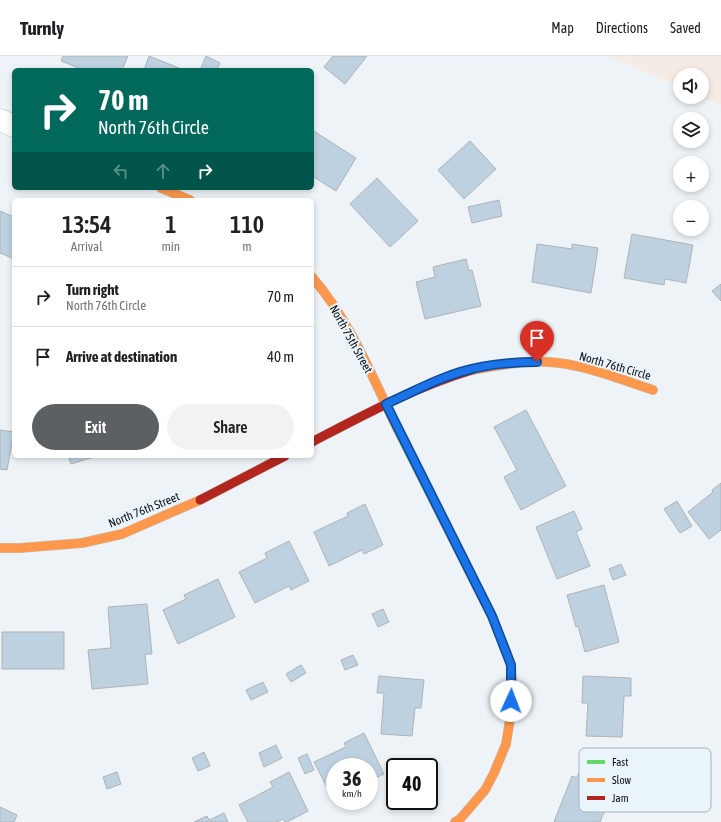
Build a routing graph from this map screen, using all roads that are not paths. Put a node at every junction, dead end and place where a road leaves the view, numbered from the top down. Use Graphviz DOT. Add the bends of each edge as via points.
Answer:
graph roads {
  1 [pos="0,120"];
  2 [pos="12,125"];
  3 [pos="166,190"];
  4 [pos="185,198"];
  5 [pos="314,279"];
  6 [pos="652,390"];
  7 [pos="386,404"];
  8 [pos="314,441"];
  9 [pos="281,458"];
  10 [pos="0,548"];
  11 [pos="455,822"];
  1 -- 2 [label="street"];
  3 -- 4 [label="street"];
  5 -- 7 [label="street, North 75th Street" via="344,321"];
  6 -- 7 [label="street, North 76th Circle" via="592,370 549,362 512,362 480,367 450,376"];
  7 -- 8 [label="street"];
  7 -- 11 [label="street, North 75th Street" via="492,616 511,665 511,713 506,744 485,790"];
  9 -- 10 [label="street, North 76th Street" via="183,508 122,534 82,543"];
}
